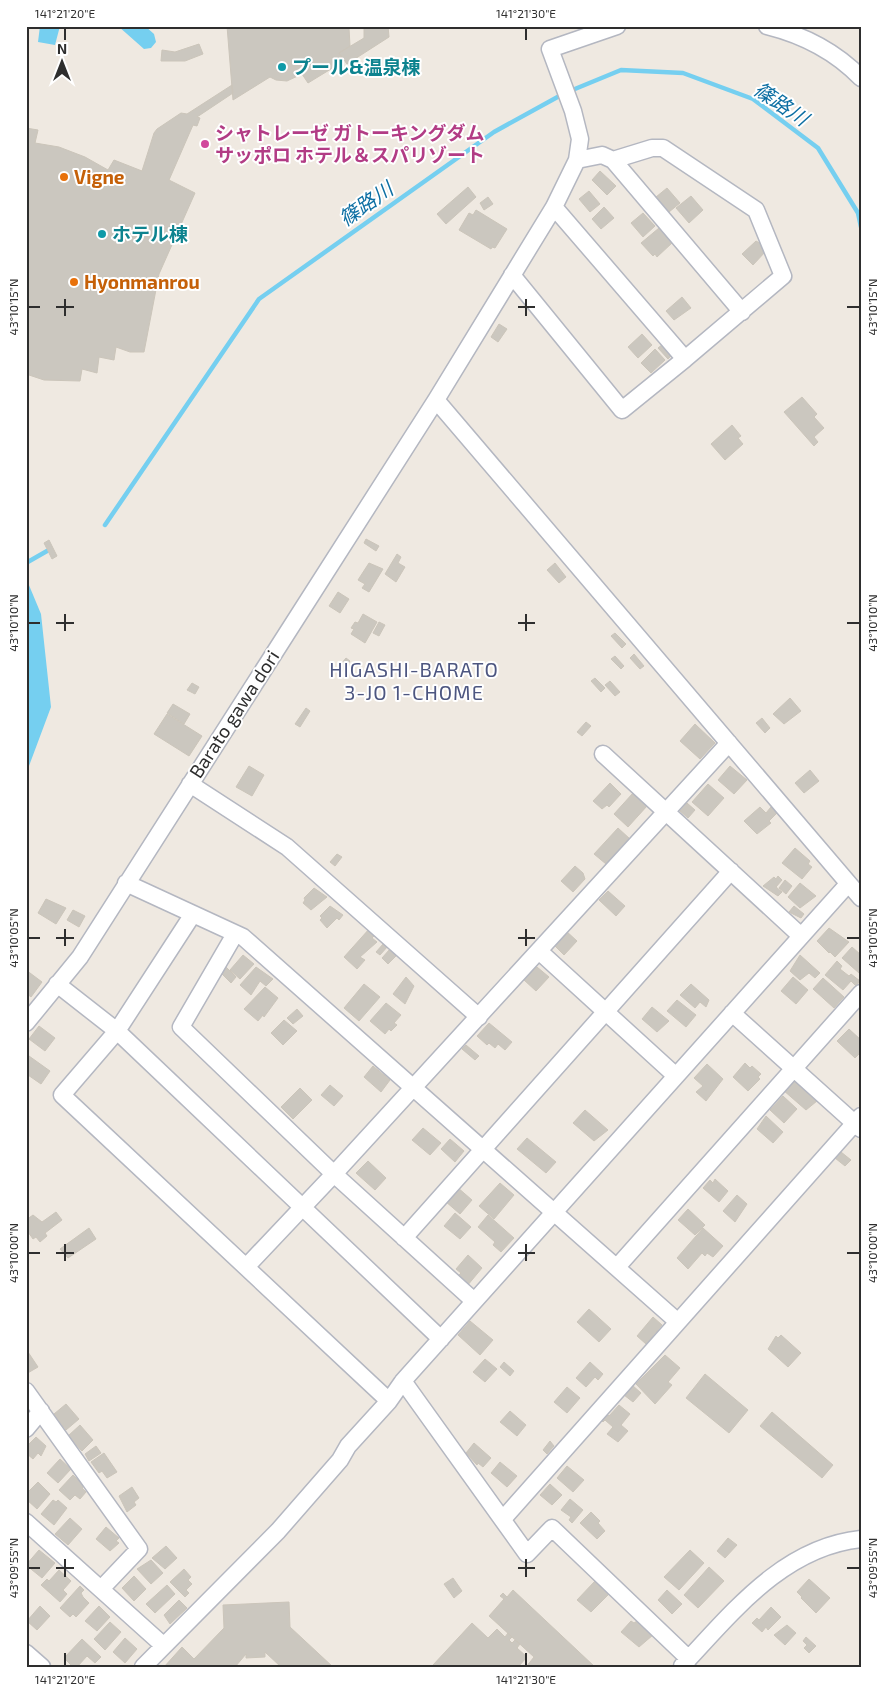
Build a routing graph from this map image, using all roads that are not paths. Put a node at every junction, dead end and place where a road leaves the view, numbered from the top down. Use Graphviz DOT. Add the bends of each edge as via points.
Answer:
graph roads {
  1 [pos="617,26"];
  2 [pos="767,26"];
  3 [pos="861,78"];
  4 [pos="577,160"];
  5 [pos="613,160"];
  6 [pos="554,206"];
  7 [pos="512,275"];
  8 [pos="742,312"];
  9 [pos="684,359"];
  10 [pos="436,400"];
  11 [pos="728,743"];
  12 [pos="603,754"];
  13 [pos="190,784"];
  14 [pos="666,811"];
  15 [pos="731,871"];
  16 [pos="126,883"];
  17 [pos="848,884"];
  18 [pos="861,898"];
  19 [pos="194,914"];
  20 [pos="236,934"];
  21 [pos="801,936"];
  22 [pos="538,951"];
  23 [pos="58,984"];
  24 [pos="861,993"];
  25 [pos="605,1012"];
  26 [pos="732,1013"];
  27 [pos="479,1017"];
  28 [pos="26,1023"];
  29 [pos="117,1030"];
  30 [pos="794,1068"];
  31 [pos="676,1076"];
  32 [pos="414,1088"];
  33 [pos="859,1123"];
  34 [pos="482,1149"];
  35 [pos="334,1174"];
  36 [pos="301,1208"];
  37 [pos="554,1212"];
  38 [pos="404,1238"];
  39 [pos="246,1267"];
  40 [pos="617,1267"];
  41 [pos="474,1300"];
  42 [pos="678,1322"];
  43 [pos="441,1339"];
  44 [pos="403,1381"];
  45 [pos="26,1391"];
  46 [pos="389,1401"];
  47 [pos="41,1412"];
  48 [pos="26,1429"];
  49 [pos="503,1519"];
  50 [pos="26,1522"];
  51 [pos="861,1539"];
  52 [pos="102,1589"];
  53 [pos="164,1646"];
  54 [pos="685,1663"];
  55 [pos="143,1667"];
  1 -- 4 [label="street" via="550,49 580,139"];
  2 -- 3 [label="street" via="830,50"];
  4 -- 5 [label="street" via="602,156"];
  4 -- 6 [label="street, Barato gawa dori"];
  5 -- 8 [label="street"];
  5 -- 8 [label="street" via="652,148 663,148 756,210 783,276"];
  6 -- 7 [label="street, Barato gawa dori"];
  6 -- 9 [label="street"];
  7 -- 9 [label="street" via="622,410"];
  7 -- 10 [label="street, Barato gawa dori"];
  8 -- 9 [label="street"];
  10 -- 11 [label="street"];
  10 -- 13 [label="street, Barato gawa dori"];
  11 -- 14 [label="street"];
  11 -- 17 [label="street"];
  12 -- 14 [label="street"];
  13 -- 16 [label="street, Barato gawa dori"];
  13 -- 27 [label="street" via="287,847"];
  14 -- 15 [label="street"];
  14 -- 22 [label="street"];
  15 -- 21 [label="street"];
  15 -- 25 [label="street"];
  16 -- 19 [label="street"];
  16 -- 23 [label="street, Barato gawa dori" via="80,957"];
  17 -- 18 [label="street"];
  17 -- 21 [label="street"];
  19 -- 20 [label="street"];
  19 -- 29 [label="street"];
  20 -- 32 [label="street"];
  20 -- 35 [label="street" via="181,1027"];
  21 -- 26 [label="street"];
  22 -- 25 [label="street"];
  22 -- 27 [label="street"];
  23 -- 28 [label="street, Barato gawa dori"];
  23 -- 29 [label="street"];
  24 -- 30 [label="street"];
  25 -- 31 [label="street"];
  25 -- 34 [label="street"];
  26 -- 30 [label="street"];
  26 -- 31 [label="street"];
  27 -- 32 [label="street"];
  29 -- 36 [label="street"];
  29 -- 39 [label="street" via="62,1094"];
  30 -- 33 [label="street"];
  30 -- 40 [label="street"];
  31 -- 37 [label="street"];
  32 -- 34 [label="street"];
  32 -- 35 [label="street"];
  33 -- 42 [label="street"];
  34 -- 37 [label="street"];
  34 -- 38 [label="street"];
  35 -- 36 [label="street"];
  35 -- 38 [label="street"];
  36 -- 39 [label="street"];
  36 -- 43 [label="street"];
  37 -- 40 [label="street"];
  37 -- 41 [label="street"];
  38 -- 41 [label="street"];
  39 -- 46 [label="street"];
  40 -- 42 [label="street"];
  41 -- 43 [label="street"];
  42 -- 49 [label="street"];
  43 -- 44 [label="street"];
  44 -- 46 [label="street"];
  44 -- 49 [label="street"];
  45 -- 47 [label="street"];
  46 -- 53 [label="street" via="278,1532"];
  47 -- 48 [label="street"];
  47 -- 52 [label="street" via="139,1548"];
  49 -- 54 [label="street" via="527,1554 552,1528"];
  50 -- 52 [label="street"];
  51 -- 54 [label="street" via="814,1552 774,1572"];
  52 -- 53 [label="street"];
  53 -- 55 [label="street"];
}
